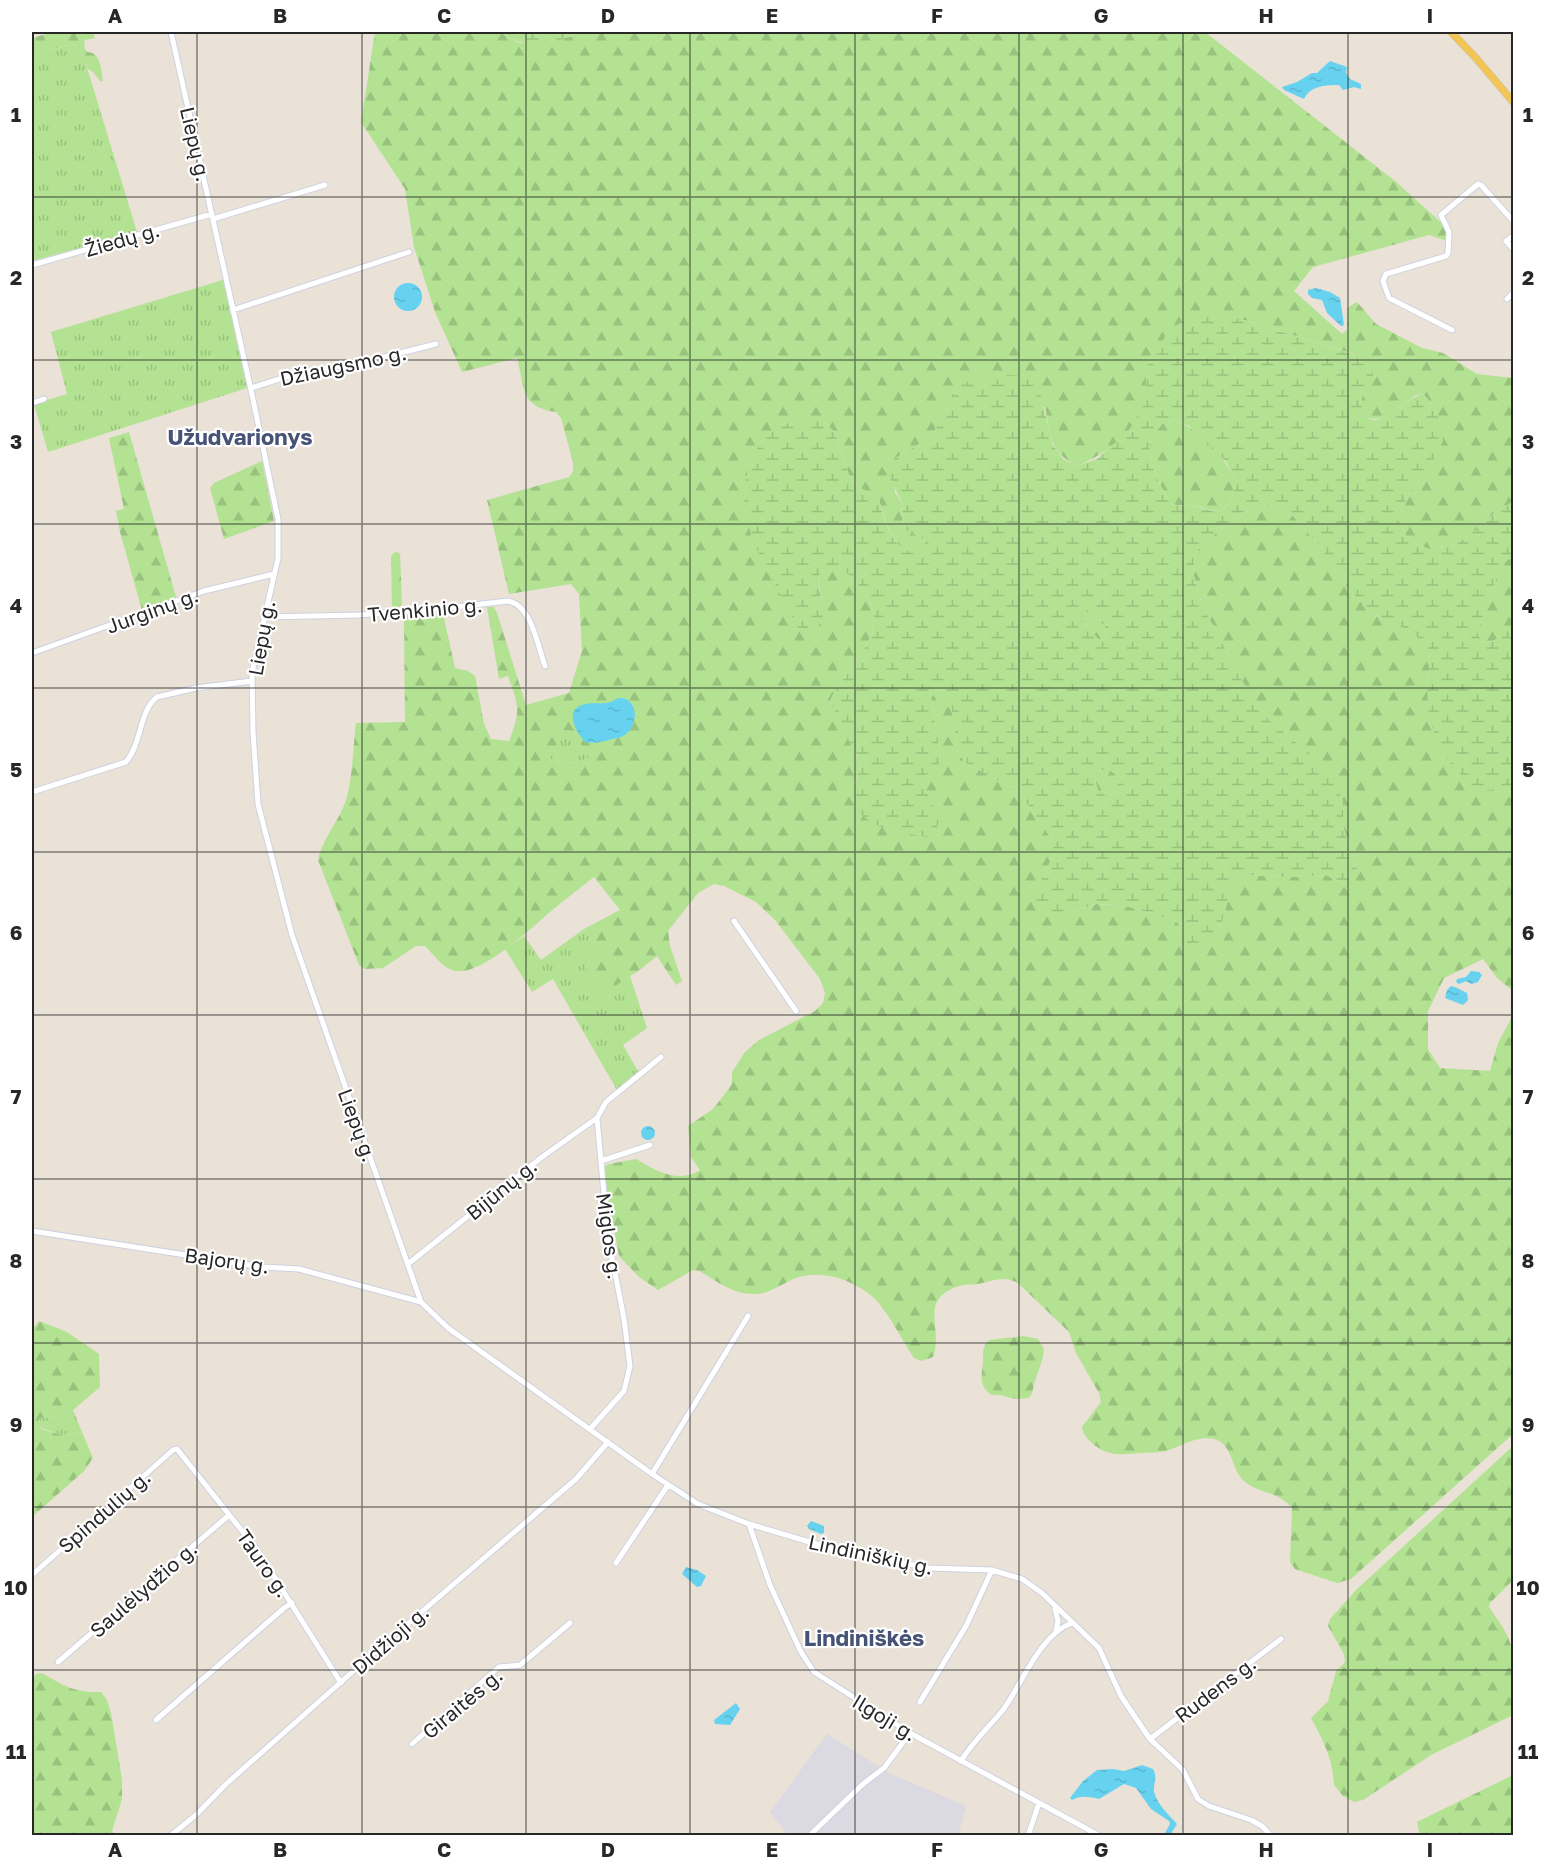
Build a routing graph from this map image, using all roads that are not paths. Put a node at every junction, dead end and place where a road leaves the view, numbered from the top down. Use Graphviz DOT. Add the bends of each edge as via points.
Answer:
graph roads {
  1 [pos="171,32"];
  2 [pos="1451,32"];
  3 [pos="1514,103"];
  4 [pos="325,185"];
  5 [pos="212,217"];
  6 [pos="1514,222"];
  7 [pos="1514,236"];
  8 [pos="1514,250"];
  9 [pos="410,252"];
  10 [pos="32,265"];
  11 [pos="1514,292"];
  12 [pos="1507,299"];
  13 [pos="234,310"];
  14 [pos="1452,330"];
  15 [pos="436,344"];
  16 [pos="251,388"];
  17 [pos="44,399"];
  18 [pos="32,403"];
  19 [pos="274,574"];
  20 [pos="263,617"];
  21 [pos="32,653"];
  22 [pos="545,666"];
  23 [pos="252,681"];
  24 [pos="32,792"];
  25 [pos="734,921"];
  26 [pos="796,1011"];
  27 [pos="661,1058"];
  28 [pos="597,1118"];
  29 [pos="650,1145"];
  30 [pos="601,1161"];
  31 [pos="32,1231"];
  32 [pos="408,1264"];
  33 [pos="421,1302"];
  34 [pos="748,1316"];
  35 [pos="590,1429"];
  36 [pos="608,1442"];
  37 [pos="177,1449"];
  38 [pos="652,1474"];
  39 [pos="668,1485"];
  40 [pos="228,1516"];
  41 [pos="749,1524"];
  42 [pos="616,1563"];
  43 [pos="992,1570"];
  44 [pos="32,1575"];
  45 [pos="292,1603"];
  46 [pos="1055,1608"];
  47 [pos="570,1623"];
  48 [pos="1072,1623"];
  49 [pos="1056,1631"];
  50 [pos="1281,1639"];
  51 [pos="58,1662"];
  52 [pos="341,1683"];
  53 [pos="920,1702"];
  54 [pos="156,1720"];
  55 [pos="910,1733"];
  56 [pos="1150,1738"];
  57 [pos="412,1744"];
  58 [pos="961,1761"];
  59 [pos="1039,1803"];
  60 [pos="170,1836"];
  61 [pos="809,1836"];
  62 [pos="1028,1836"];
  63 [pos="1100,1836"];
  64 [pos="1271,1836"];
  1 -- 5 [label="street, Liepų g."];
  2 -- 3 [label="main road"];
  4 -- 5 [label="street, Žiedų g."];
  5 -- 10 [label="street, Žiedų g."];
  5 -- 13 [label="street, Liepų g."];
  6 -- 14 [label="street" via="1478,184 1441,215 1449,232 1446,256 1386,274 1383,281 1389,298"];
  7 -- 8 [label="street" via="1506,241"];
  9 -- 13 [label="street"];
  11 -- 12 [label="street"];
  13 -- 16 [label="street, Liepų g."];
  15 -- 16 [label="street, Džiaugsmo g." via="298,373"];
  16 -- 19 [label="street, Liepų g." via="278,519"];
  17 -- 18 [label="street"];
  19 -- 20 [label="street, Liepų g."];
  19 -- 21 [label="street, Jurginų g." via="194,594"];
  20 -- 22 [label="street, Tvenkinio g." via="360,615 507,601 526,612"];
  20 -- 23 [label="street, Liepų g."];
  23 -- 24 [label="street" via="157,696 147,708 140,737 126,762"];
  23 -- 32 [label="street, Liepų g." via="258,804 292,935"];
  25 -- 26 [label="street"];
  27 -- 28 [label="street" via="606,1102"];
  28 -- 30 [label="street, Miglos g."];
  28 -- 32 [label="street, Bijūnų g."];
  29 -- 30 [label="street"];
  30 -- 35 [label="street, Miglos g." via="608,1237 630,1366 624,1391"];
  31 -- 33 [label="street, Bajorų g." via="263,1267 299,1269"];
  32 -- 33 [label="street, Liepų g."];
  33 -- 35 [label="street, Lindiniškių g." via="448,1328"];
  34 -- 38 [label="street"];
  35 -- 36 [label="street, Lindiniškių g."];
  36 -- 38 [label="street, Lindiniškių g."];
  36 -- 52 [label="street, Didžioji g." via="576,1479"];
  37 -- 40 [label="street, Tauro g."];
  37 -- 44 [label="street, Spindulių g."];
  38 -- 39 [label="street, Lindiniškių g."];
  39 -- 41 [label="street, Lindiniškių g." via="698,1504"];
  39 -- 42 [label="street"];
  40 -- 45 [label="street, Tauro g." via="258,1551"];
  40 -- 51 [label="street, Saulėlydžio g."];
  41 -- 43 [label="street, Lindiniškių g." via="840,1551 912,1565"];
  41 -- 55 [label="street, Ilgoji g." via="770,1586 808,1666 822,1679"];
  43 -- 46 [label="street, Lindiniškių g." via="1022,1579"];
  43 -- 53 [label="street" via="966,1626"];
  45 -- 52 [label="street, Tauro g."];
  45 -- 54 [label="street"];
  46 -- 48 [label="street, Lindiniškių g."];
  46 -- 49 [label="street"];
  47 -- 57 [label="street, Giraitės g." via="520,1665 499,1667"];
  48 -- 49 [label="street"];
  48 -- 56 [label="street, Lindiniškių g." via="1099,1648 1121,1696"];
  49 -- 58 [label="street" via="1002,1710"];
  50 -- 56 [label="street, Rudens g."];
  52 -- 60 [label="street, Didžioji g."];
  55 -- 58 [label="street, Ilgoji g."];
  55 -- 61 [label="street" via="884,1768"];
  56 -- 64 [label="street, Lindiniškių g." via="1183,1770 1202,1803 1251,1820"];
  58 -- 59 [label="street, Ilgoji g."];
  59 -- 62 [label="street"];
  59 -- 63 [label="street, Ilgoji g."];
}
